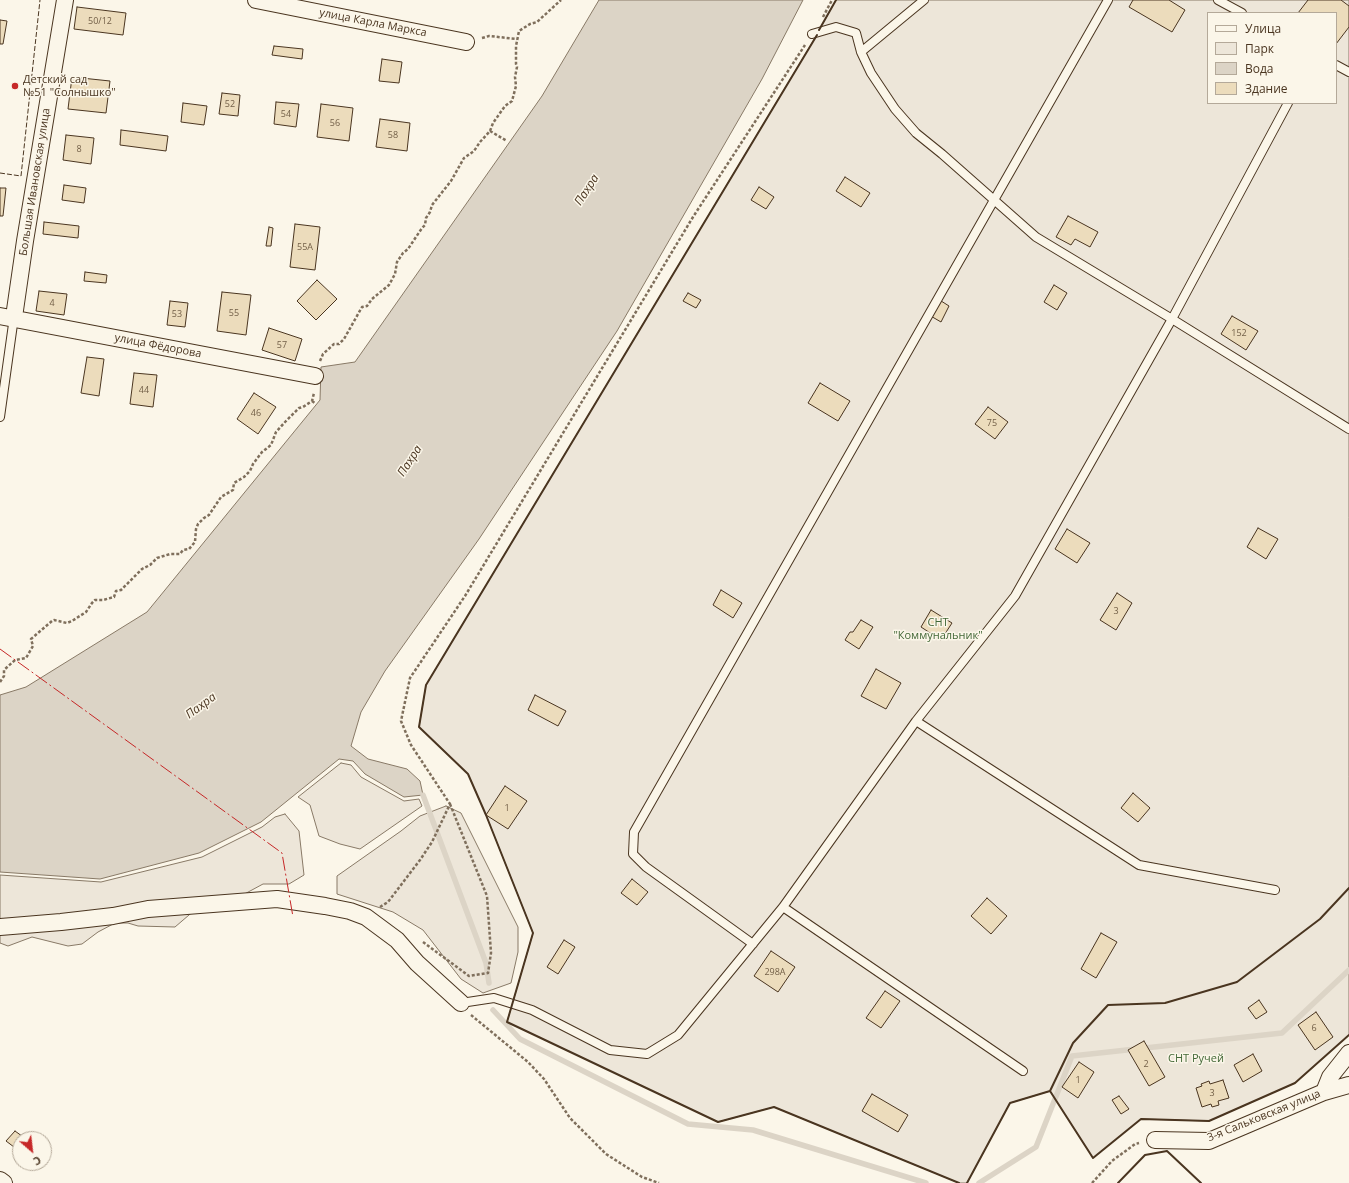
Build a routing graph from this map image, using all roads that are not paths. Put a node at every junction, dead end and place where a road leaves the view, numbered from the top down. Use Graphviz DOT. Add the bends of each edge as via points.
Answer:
graph roads {
  1 [pos="65,0"];
  2 [pos="256,0"];
  3 [pos="924,0"];
  4 [pos="1108,0"];
  5 [pos="1218,0"];
  6 [pos="1240,12"];
  7 [pos="812,34"];
  8 [pos="466,42"];
  9 [pos="861,52"];
  10 [pos="1337,65"];
  11 [pos="1349,72"];
  12 [pos="1287,104"];
  13 [pos="993,199"];
  14 [pos="7,317"];
  15 [pos="1172,319"];
  16 [pos="315,376"];
  17 [pos="0,417"];
  18 [pos="1349,429"];
  19 [pos="916,721"];
  20 [pos="1275,890"];
  21 [pos="783,907"];
  22 [pos="0,927"];
  23 [pos="753,944"];
  24 [pos="461,1003"];
  25 [pos="1349,1053"];
  26 [pos="1024,1071"];
  27 [pos="1349,1085"];
  28 [pos="1324,1092"];
  29 [pos="1155,1140"];
  30 [pos="0,1180"];
  31 [pos="4,1183"];
  1 -- 14 [label="street, Большая Ивановская улица" via="25,241"];
  2 -- 8 [label="street, улица Карла Маркса"];
  3 -- 9 [label="lane"];
  4 -- 13 [label="lane"];
  5 -- 6 [label="lane"];
  7 -- 9 [label="lane" via="836,27 856,33"];
  9 -- 13 [label="lane" via="871,73 895,109 916,133"];
  10 -- 11 [label="lane"];
  12 -- 15 [label="lane"];
  13 -- 15 [label="lane" via="1036,237"];
  13 -- 23 [label="lane" via="634,832 633,854 646,867"];
  14 -- 16 [label="street, улица Фёдорова"];
  14 -- 17 [label="lane"];
  15 -- 18 [label="lane"];
  15 -- 19 [label="lane" via="1015,596"];
  19 -- 20 [label="lane" via="1138,865"];
  19 -- 21 [label="lane"];
  21 -- 23 [label="lane"];
  21 -- 26 [label="lane"];
  22 -- 24 [label="street" via="113,916 148,909 277,900 350,911 366,917 397,940 417,963"];
  23 -- 24 [label="lane" via="678,1035 647,1054 610,1050 532,1010 494,998"];
  25 -- 28 [label="street" via="1330,1077"];
  27 -- 28 [label="street, 3-я Сальковская улица"];
  28 -- 29 [label="street, 3-я Сальковская улица" via="1209,1141"];
  30 -- 31 [label="street"];
}
